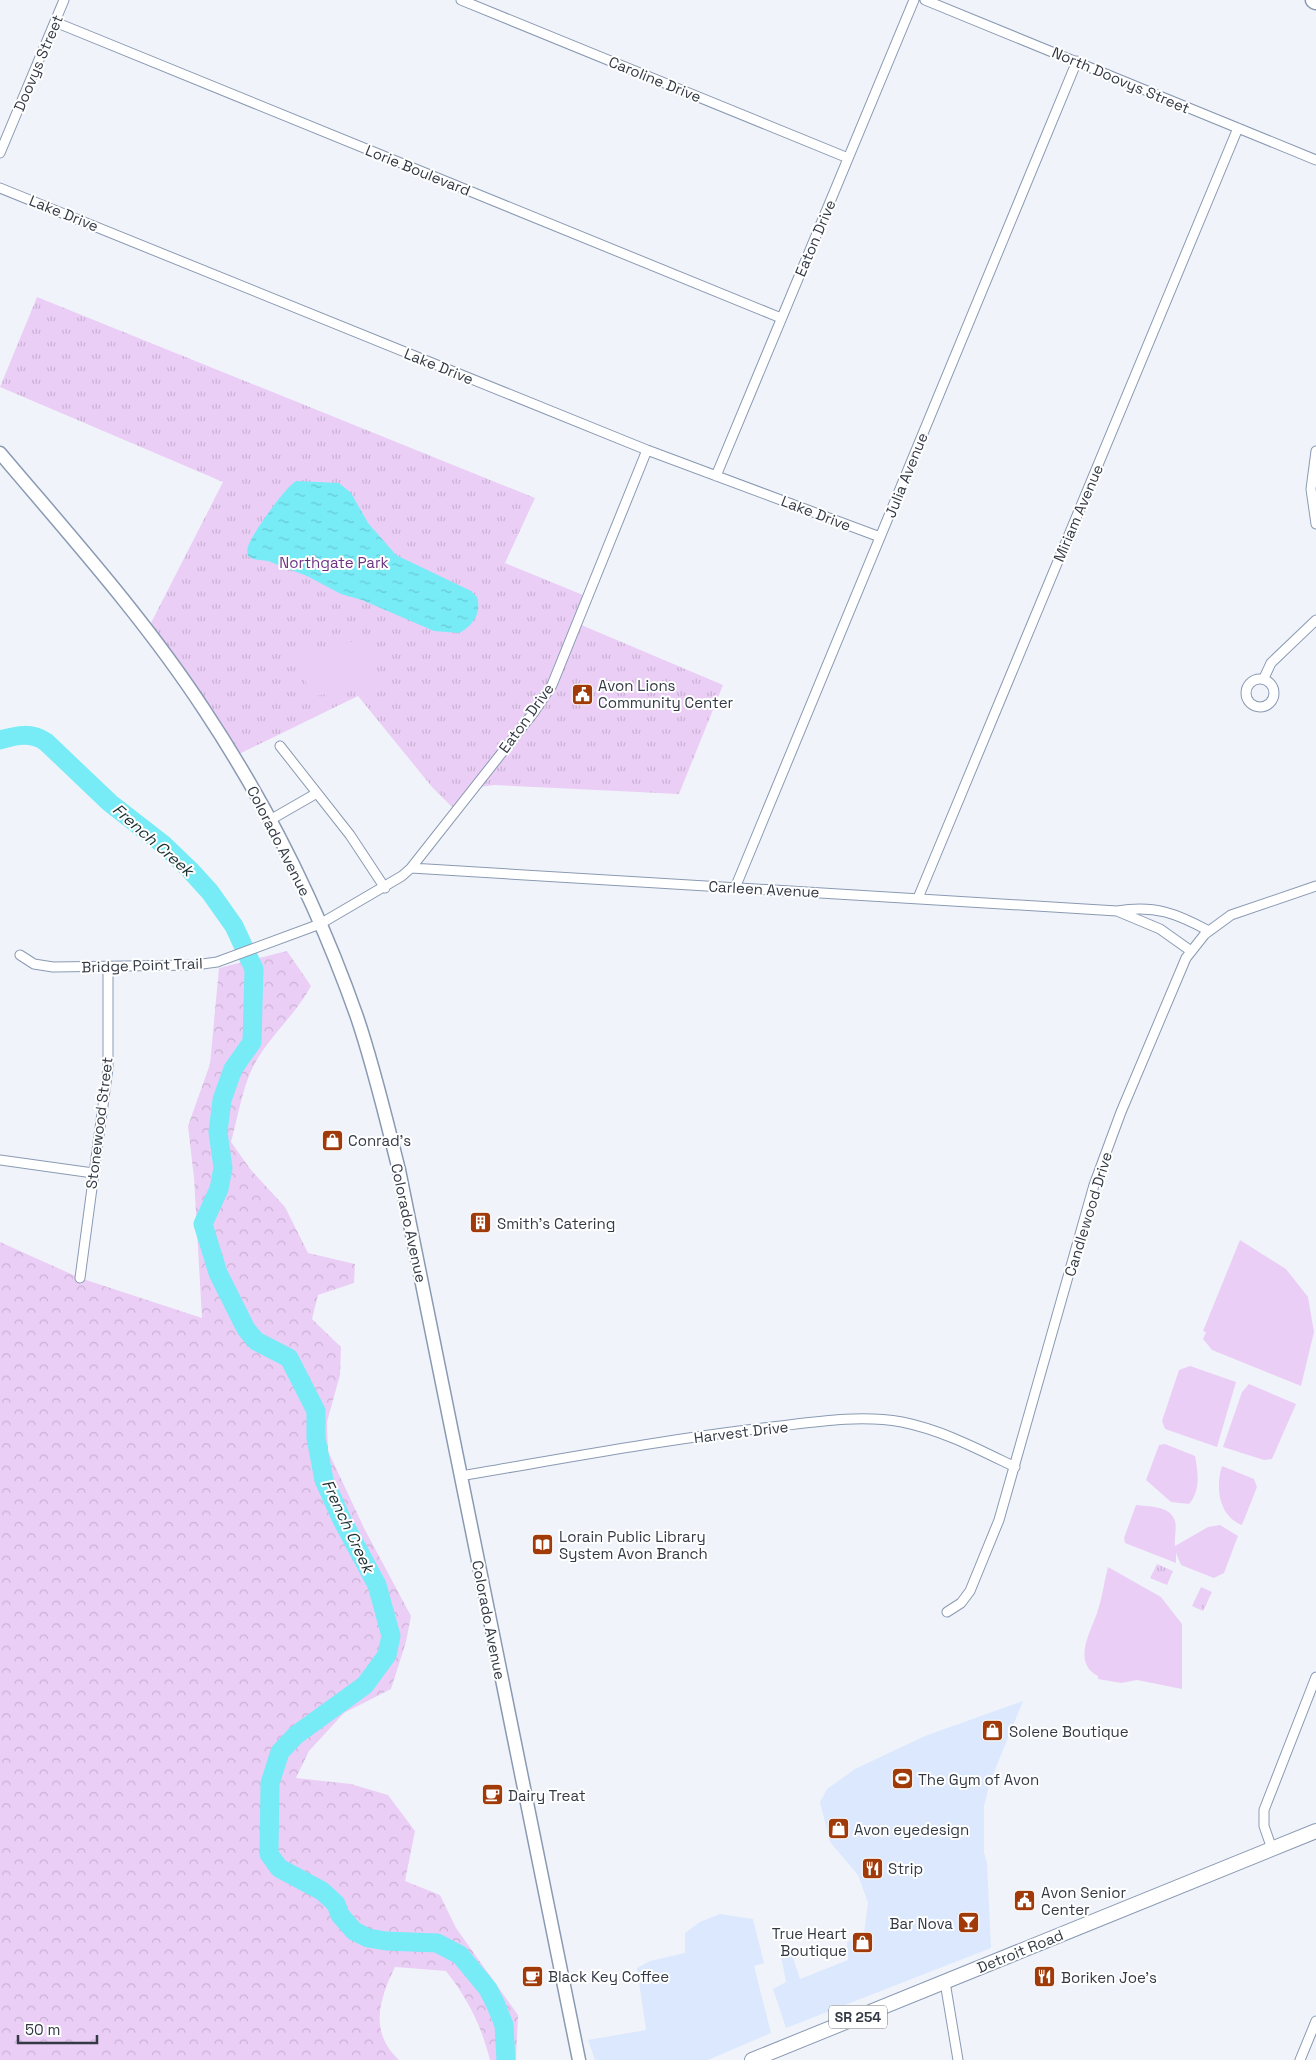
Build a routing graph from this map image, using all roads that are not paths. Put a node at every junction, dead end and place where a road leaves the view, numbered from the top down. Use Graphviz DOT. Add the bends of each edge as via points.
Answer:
graph roads {
  1 [pos="64,0"];
  2 [pos="461,0"];
  3 [pos="914,0"];
  4 [pos="925,0"];
  5 [pos="55,22"];
  6 [pos="1077,61"];
  7 [pos="1238,128"];
  8 [pos="0,153"];
  9 [pos="848,158"];
  10 [pos="1316,160"];
  11 [pos="0,188"];
  12 [pos="781,318"];
  13 [pos="647,450"];
  14 [pos="1316,451"];
  15 [pos="0,453"];
  16 [pos="716,476"];
  17 [pos="1316,524"];
  18 [pos="880,537"];
  19 [pos="1316,620"];
  20 [pos="1264,678"];
  21 [pos="280,746"];
  22 [pos="317,793"];
  23 [pos="270,820"];
  24 [pos="411,868"];
  25 [pos="1316,886"];
  26 [pos="385,888"];
  27 [pos="735,888"];
  28 [pos="918,898"];
  29 [pos="1117,911"];
  30 [pos="320,924"];
  31 [pos="1209,931"];
  32 [pos="1191,950"];
  33 [pos="20,955"];
  34 [pos="108,968"];
  35 [pos="0,1160"];
  36 [pos="94,1173"];
  37 [pos="80,1278"];
  38 [pos="1015,1467"];
  39 [pos="460,1476"];
  40 [pos="947,1612"];
  41 [pos="1316,1677"];
  42 [pos="1316,1831"];
  43 [pos="1272,1849"];
  44 [pos="945,1982"];
  45 [pos="1316,2021"];
  46 [pos="579,2060"];
  47 [pos="752,2060"];
  48 [pos="958,2060"];
  49 [pos="1300,2060"];
  1 -- 5 [label="street, Doovys Street"];
  2 -- 9 [label="street, Caroline Drive"];
  3 -- 9 [label="street, Eaton Drive"];
  4 -- 6 [label="street, North Doovys Street"];
  5 -- 8 [label="street, Doovys Street"];
  5 -- 12 [label="street, Lorie Boulevard"];
  6 -- 7 [label="street, North Doovys Street"];
  6 -- 18 [label="street, Julia Avenue"];
  7 -- 10 [label="street, North Doovys Street"];
  7 -- 28 [label="street, Miriam Avenue"];
  9 -- 12 [label="street, Eaton Drive"];
  11 -- 13 [label="street, Lake Drive"];
  12 -- 16 [label="street, Eaton Drive"];
  13 -- 16 [label="street, Lake Drive"];
  13 -- 24 [label="street, Eaton Drive" via="552,685"];
  14 -- 17 [label="street" via="1311,489"];
  15 -- 23 [label="main road, Colorado Avenue" via="106,578 178,671 236,760"];
  16 -- 18 [label="street, Lake Drive"];
  18 -- 27 [label="street, Julia Avenue"];
  19 -- 20 [label="street" via="1271,663"];
  21 -- 22 [label="street"];
  22 -- 23 [label="street"];
  22 -- 26 [label="street" via="361,850"];
  23 -- 30 [label="main road, Colorado Avenue"];
  24 -- 26 [label="street, Eaton Drive"];
  24 -- 27 [label="street, Carleen Avenue"];
  25 -- 31 [label="street, Candlewood Drive" via="1241,911"];
  26 -- 30 [label="street, Eaton Drive"];
  27 -- 28 [label="street, Carleen Avenue"];
  28 -- 29 [label="street, Carleen Avenue"];
  29 -- 31 [label="street, Carleen Avenue" via="1159,910"];
  29 -- 32 [label="street, Carleen Avenue" via="1160,929"];
  30 -- 34 [label="street, Bridge Point Trail" via="232,957 194,965"];
  30 -- 39 [label="main road, Colorado Avenue" via="357,1018 391,1138"];
  31 -- 32 [label="street, Candlewood Drive"];
  32 -- 38 [label="street, Candlewood Drive" via="1125,1102 1094,1185"];
  33 -- 34 [label="street, Bridge Point Trail" via="46,967"];
  34 -- 36 [label="street, Stonewood Street" via="108,1061"];
  35 -- 36 [label="street"];
  36 -- 37 [label="street, Stonewood Street"];
  38 -- 39 [label="street, Harvest Drive" via="924,1428 861,1418 702,1436"];
  38 -- 40 [label="street, Candlewood Drive" via="999,1520 975,1579 961,1603"];
  39 -- 46 [label="main road, Colorado Avenue"];
  41 -- 43 [label="street" via="1264,1810 1264,1826"];
  42 -- 43 [label="main road, Detroit Road / SR 254"];
  43 -- 44 [label="main road, Detroit Road / SR 254"];
  44 -- 47 [label="main road, Detroit Road / SR 254"];
  44 -- 48 [label="street"];
  45 -- 49 [label="street"];
}
